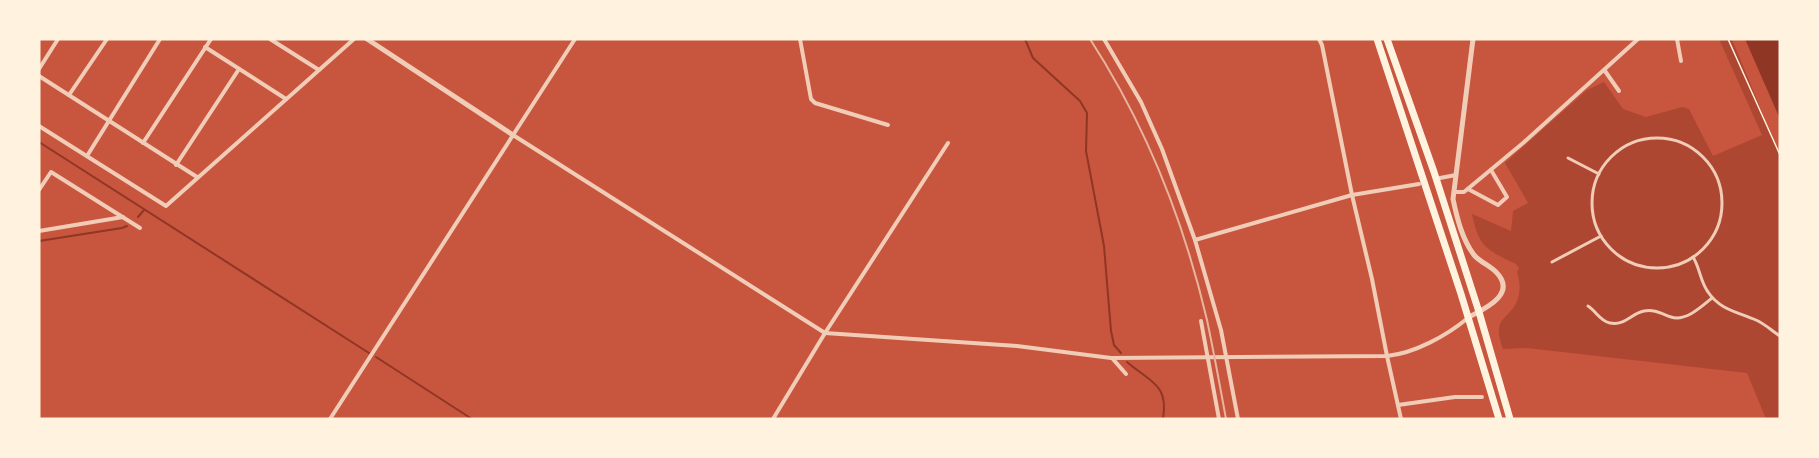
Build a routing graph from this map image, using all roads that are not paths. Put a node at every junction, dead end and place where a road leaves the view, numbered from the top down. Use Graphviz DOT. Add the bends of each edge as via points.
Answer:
graph roads {
  1 [pos="57,39"];
  2 [pos="107,39"];
  3 [pos="160,39"];
  4 [pos="211,39"];
  5 [pos="270,39"];
  6 [pos="354,39"];
  7 [pos="367,39"];
  8 [pos="574,39"];
  9 [pos="800,39"];
  10 [pos="1104,39"];
  11 [pos="1319,39"];
  12 [pos="1375,39"];
  13 [pos="1387,39"];
  14 [pos="1473,39"];
  15 [pos="1638,39"];
  16 [pos="1677,39"];
  17 [pos="206,47"];
  18 [pos="1681,61"];
  19 [pos="39,69"];
  20 [pos="240,69"];
  21 [pos="319,70"];
  22 [pos="1605,70"];
  23 [pos="39,76"];
  24 [pos="1619,91"];
  25 [pos="69,95"];
  26 [pos="286,99"];
  27 [pos="109,121"];
  28 [pos="888,125"];
  29 [pos="39,126"];
  30 [pos="513,135"];
  31 [pos="143,143"];
  32 [pos="948,143"];
  33 [pos="87,156"];
  34 [pos="1568,158"];
  35 [pos="176,165"];
  36 [pos="1491,170"];
  37 [pos="1599,174"];
  38 [pos="1457,175"];
  39 [pos="1440,177"];
  40 [pos="198,178"];
  41 [pos="1419,184"];
  42 [pos="1468,189"];
  43 [pos="39,190"];
  44 [pos="1455,192"];
  45 [pos="1352,195"];
  46 [pos="123,217"];
  47 [pos="140,228"];
  48 [pos="39,231"];
  49 [pos="1601,236"];
  50 [pos="1196,240"];
  51 [pos="1693,257"];
  52 [pos="1552,262"];
  53 [pos="1712,298"];
  54 [pos="1588,306"];
  55 [pos="1479,312"];
  56 [pos="1468,317"];
  57 [pos="1201,321"];
  58 [pos="825,333"];
  59 [pos="1780,336"];
  60 [pos="1387,356"];
  61 [pos="1207,357"];
  62 [pos="1227,357"];
  63 [pos="1111,358"];
  64 [pos="1126,374"];
  65 [pos="1482,397"];
  66 [pos="1398,405"];
  67 [pos="330,419"];
  68 [pos="773,419"];
  69 [pos="1219,419"];
  70 [pos="1238,419"];
  71 [pos="1401,419"];
  72 [pos="1499,419"];
  73 [pos="1510,419"];
  1 -- 19 [label="street"];
  2 -- 25 [label="street"];
  3 -- 27 [label="street"];
  4 -- 17 [label="street"];
  5 -- 21 [label="street"];
  6 -- 21 [label="street"];
  7 -- 30 [label="street"];
  8 -- 30 [label="street"];
  9 -- 28 [label="street" via="815,103"];
  10 -- 50 [label="street" via="1141,102"];
  11 -- 45 [label="street"];
  12 -- 56 [label="highway"];
  13 -- 55 [label="highway"];
  14 -- 38 [label="street"];
  15 -- 22 [label="street"];
  16 -- 18 [label="street"];
  17 -- 20 [label="street"];
  17 -- 31 [label="street"];
  20 -- 26 [label="street"];
  20 -- 35 [label="street"];
  21 -- 26 [label="street"];
  22 -- 24 [label="street"];
  22 -- 36 [label="street"];
  23 -- 25 [label="street"];
  25 -- 27 [label="street"];
  26 -- 40 [label="street"];
  27 -- 31 [label="street"];
  27 -- 33 [label="street"];
  29 -- 33 [label="street"];
  30 -- 58 [label="street"];
  30 -- 67 [label="street"];
  31 -- 35 [label="street"];
  32 -- 58 [label="street"];
  33 -- 40 [label="street" via="166,206"];
  34 -- 37 [label="street"];
  35 -- 40 [label="street"];
  36 -- 42 [label="street"];
  36 -- 42 [label="street" via="1507,197 1498,205"];
  37 -- 49 [label="street" via="1592,204"];
  37 -- 51 [label="street" via="1617,152 1642,140 1674,140 1701,155 1719,181 1722,212 1714,234"];
  38 -- 39 [label="street"];
  38 -- 44 [label="street"];
  41 -- 45 [label="street"];
  42 -- 44 [label="street"];
  43 -- 46 [label="street" via="51,172"];
  44 -- 55 [label="street" via="1456,218 1473,253 1498,274 1502,283 1501,296"];
  45 -- 50 [label="street"];
  45 -- 60 [label="street"];
  46 -- 47 [label="street"];
  46 -- 48 [label="street"];
  49 -- 51 [label="street" via="1619,256 1644,266 1671,266"];
  49 -- 52 [label="street"];
  50 -- 62 [label="street"];
  51 -- 53 [label="street"];
  53 -- 54 [label="street" via="1681,317 1646,310 1617,324 1601,319"];
  53 -- 59 [label="street" via="1726,309 1758,320"];
  55 -- 56 [label="street"];
  55 -- 73 [label="highway"];
  56 -- 60 [label="street" via="1428,343"];
  56 -- 72 [label="highway"];
  57 -- 61 [label="street"];
  58 -- 63 [label="street" via="1017,346"];
  58 -- 68 [label="street"];
  60 -- 62 [label="street"];
  60 -- 66 [label="street"];
  61 -- 62 [label="street"];
  61 -- 63 [label="street"];
  61 -- 69 [label="street"];
  62 -- 70 [label="street"];
  63 -- 64 [label="street"];
  65 -- 66 [label="street"];
  66 -- 71 [label="street"];
}
